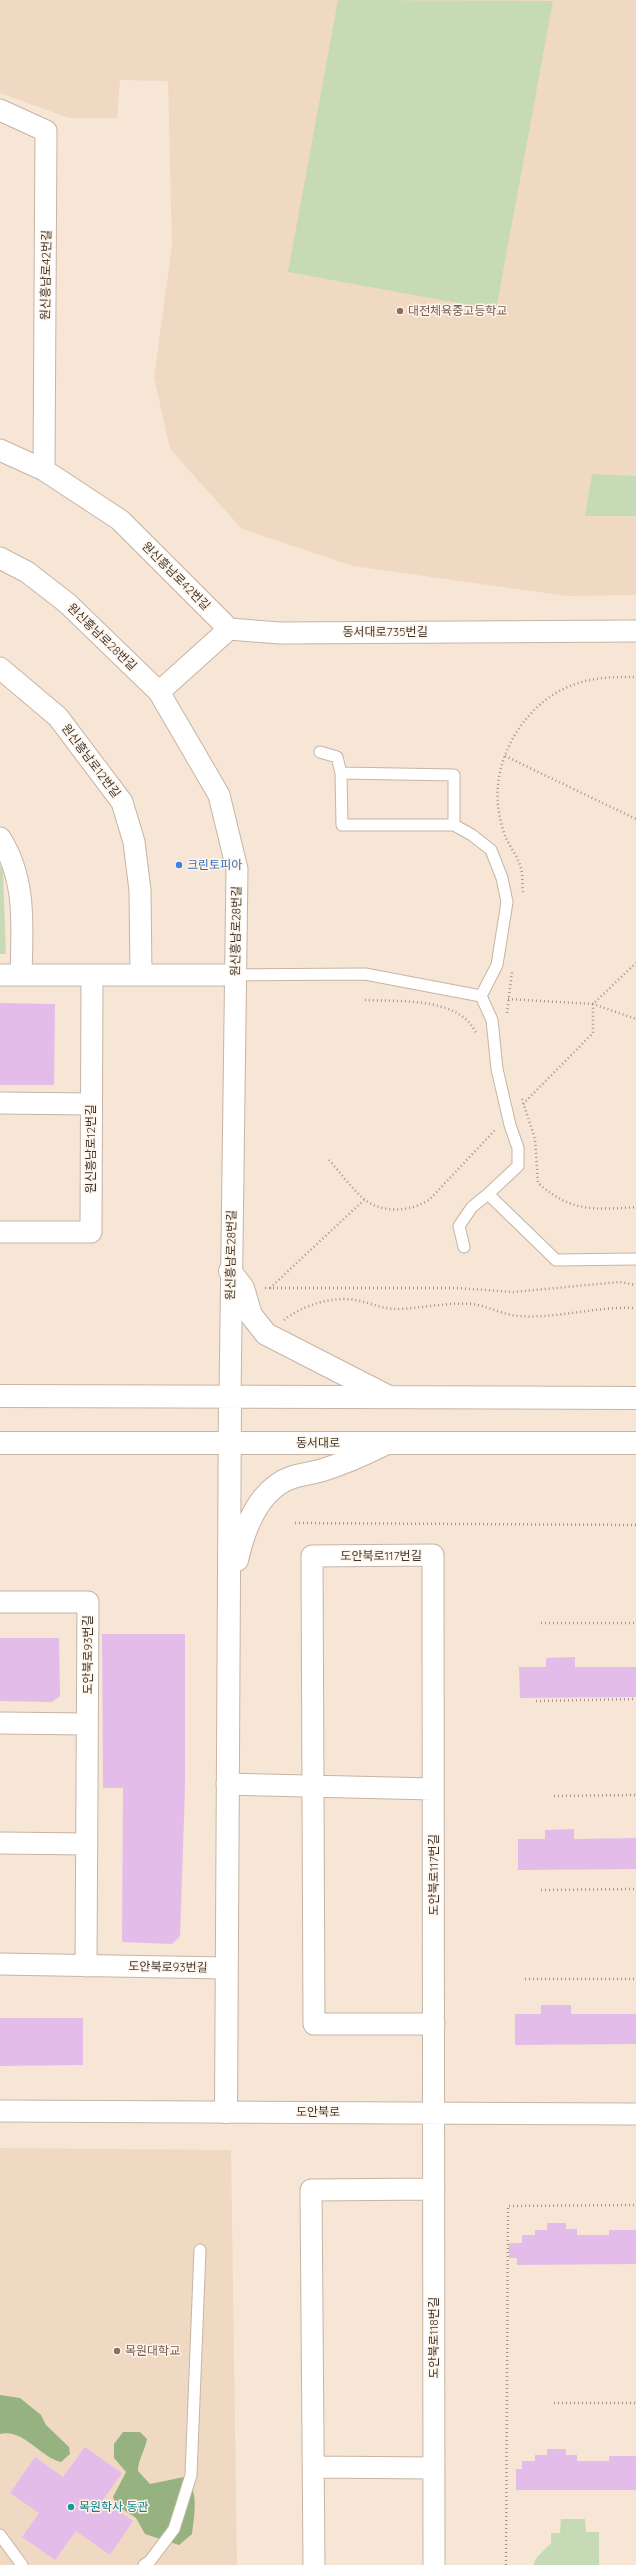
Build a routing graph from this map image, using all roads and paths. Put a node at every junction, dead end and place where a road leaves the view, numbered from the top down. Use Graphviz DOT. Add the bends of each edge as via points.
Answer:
graph roads {
  1 [pos="0,110"];
  2 [pos="0,450"];
  3 [pos="44,470"];
  4 [pos="0,558"];
  5 [pos="229,629"];
  6 [pos="636,631"];
  7 [pos="0,668"];
  8 [pos="636,677"];
  9 [pos="159,692"];
  10 [pos="320,752"];
  11 [pos="505,756"];
  12 [pos="341,773"];
  13 [pos="636,819"];
  14 [pos="454,825"];
  15 [pos="0,838"];
  16 [pos="523,899"];
  17 [pos="636,963"];
  18 [pos="512,969"];
  19 [pos="0,975"];
  20 [pos="22,975"];
  21 [pos="92,975"];
  22 [pos="142,976"];
  23 [pos="235,976"];
  24 [pos="481,996"];
  25 [pos="508,999"];
  26 [pos="365,1000"];
  27 [pos="593,1004"];
  28 [pos="506,1019"];
  29 [pos="636,1019"];
  30 [pos="480,1042"];
  31 [pos="521,1097"];
  32 [pos="0,1103"];
  33 [pos="91,1104"];
  34 [pos="523,1104"];
  35 [pos="495,1124"];
  36 [pos="329,1160"];
  37 [pos="488,1194"];
  38 [pos="364,1200"];
  39 [pos="636,1207"];
  40 [pos="0,1232"];
  41 [pos="464,1247"];
  42 [pos="636,1259"];
  43 [pos="237,1279"];
  44 [pos="636,1285"];
  45 [pos="270,1288"];
  46 [pos="636,1308"];
  47 [pos="266,1334"];
  48 [pos="0,1396"];
  49 [pos="230,1397"];
  50 [pos="390,1397"];
  51 [pos="636,1398"];
  52 [pos="390,1442"];
  53 [pos="0,1443"];
  54 [pos="636,1443"];
  55 [pos="229,1444"];
  56 [pos="295,1523"];
  57 [pos="636,1525"];
  58 [pos="228,1596"];
  59 [pos="0,1602"];
  60 [pos="541,1623"];
  61 [pos="636,1623"];
  62 [pos="636,1699"];
  63 [pos="536,1701"];
  64 [pos="0,1723"];
  65 [pos="87,1724"];
  66 [pos="227,1784"];
  67 [pos="313,1786"];
  68 [pos="433,1789"];
  69 [pos="636,1795"];
  70 [pos="554,1796"];
  71 [pos="0,1843"];
  72 [pos="86,1844"];
  73 [pos="636,1889"];
  74 [pos="541,1890"];
  75 [pos="0,1964"];
  76 [pos="86,1966"];
  77 [pos="226,1968"];
  78 [pos="525,1979"];
  79 [pos="636,1979"];
  80 [pos="434,2024"];
  81 [pos="0,2111"];
  82 [pos="226,2112"];
  83 [pos="435,2112"];
  84 [pos="636,2114"];
  85 [pos="434,2188"];
  86 [pos="636,2205"];
  87 [pos="200,2250"];
  88 [pos="554,2403"];
  89 [pos="636,2403"];
  90 [pos="313,2467"];
  91 [pos="434,2468"];
  92 [pos="0,2535"];
  93 [pos="22,2565"];
  94 [pos="144,2565"];
  95 [pos="314,2565"];
  96 [pos="434,2565"];
  97 [pos="506,2565"];
  1 -- 3 [label="street, 원신흥남로42번길" via="46,131"];
  2 -- 3 [label="street, 원신흥남로42번길"];
  3 -- 5 [label="street, 원신흥남로42번길" via="120,520"];
  4 -- 9 [label="street, 원신흥남로28번길" via="27,572 67,603"];
  5 -- 6 [label="street, 동서대로735번길" via="280,632"];
  5 -- 9 [label="street"];
  7 -- 22 [label="street, 원신흥남로12번길" via="58,717 122,802 134,842 140,890"];
  8 -- 11 [label="path" via="604,677 570,686 539,704 523,722"];
  9 -- 23 [label="street, 원신흥남로28번길" via="219,795 237,869"];
  10 -- 12 [label="lane" via="337,757"];
  11 -- 13 [label="path"];
  11 -- 16 [label="path" via="499,775 498,805 505,836 521,868"];
  12 -- 14 [label="lane" via="454,775"];
  12 -- 14 [label="lane" via="342,825"];
  14 -- 24 [label="lane" via="491,850 502,878 507,902 497,965"];
  15 -- 20 [label="street" via="16,870 22,902"];
  17 -- 27 [label="path"];
  18 -- 25 [label="path"];
  19 -- 20 [label="street"];
  20 -- 21 [label="street"];
  21 -- 22 [label="street"];
  21 -- 33 [label="street, 원신흥남로12번길"];
  22 -- 23 [label="street"];
  23 -- 24 [label="lane" via="364,974"];
  23 -- 43 [label="street, 원신흥남로28번길"];
  24 -- 37 [label="lane" via="492,1020 497,1069 518,1148 518,1166"];
  25 -- 27 [label="path"];
  25 -- 28 [label="path"];
  26 -- 30 [label="path" via="424,1003 444,1007 463,1016 473,1027"];
  27 -- 29 [label="path"];
  27 -- 34 [label="path" via="593,1033"];
  31 -- 34 [label="path"];
  32 -- 33 [label="street"];
  33 -- 40 [label="street, 원신흥남로12번길" via="91,1232"];
  34 -- 39 [label="path" via="534,1138 538,1183 554,1197 578,1207"];
  35 -- 38 [label="path" via="496,1130 430,1199 419,1207 402,1210 382,1207"];
  36 -- 38 [label="path"];
  37 -- 41 [label="lane" via="472,1208 459,1226"];
  37 -- 42 [label="lane" via="556,1260"];
  38 -- 45 [label="path"];
  43 -- 45 [label="path"];
  43 -- 47 [label="street" via="251,1315"];
  43 -- 49 [label="street, 원신흥남로28번길"];
  44 -- 45 [label="path" via="620,1282 513,1292 457,1288"];
  46 -- 47 [label="path" via="610,1307 544,1316 517,1316 471,1304 392,1309 354,1300 334,1300 296,1310"];
  47 -- 50 [label="street"];
  48 -- 49 [label="street"];
  49 -- 50 [label="street"];
  49 -- 55 [label="street"];
  50 -- 51 [label="street"];
  52 -- 54 [label="street, 동서대로"];
  52 -- 55 [label="street, 동서대로"];
  52 -- 58 [label="street" via="354,1460 292,1477 272,1488 242,1536"];
  53 -- 55 [label="street, 동서대로"];
  55 -- 58 [label="street"];
  56 -- 57 [label="path"];
  58 -- 66 [label="street"];
  59 -- 65 [label="street, 도안북로93번길" via="88,1602"];
  60 -- 61 [label="path"];
  62 -- 63 [label="path"];
  64 -- 65 [label="street"];
  65 -- 72 [label="street, 도안북로93번길"];
  66 -- 67 [label="street"];
  66 -- 77 [label="street"];
  67 -- 68 [label="street"];
  67 -- 68 [label="street, 도안북로117번길" via="312,1556 432,1555"];
  67 -- 80 [label="street, 도안북로117번길" via="314,2024"];
  68 -- 80 [label="street, 도안북로117번길"];
  69 -- 70 [label="path"];
  71 -- 72 [label="street"];
  72 -- 76 [label="street, 도안북로93번길"];
  73 -- 74 [label="path"];
  75 -- 76 [label="street, 도안북로93번길"];
  76 -- 77 [label="street, 도안북로93번길"];
  77 -- 82 [label="street"];
  78 -- 79 [label="path"];
  80 -- 83 [label="street, 도안북로117번길"];
  81 -- 82 [label="street, 도안북로"];
  82 -- 83 [label="street, 도안북로"];
  83 -- 84 [label="street, 도안북로"];
  83 -- 85 [label="street, 도안북로118번길"];
  85 -- 90 [label="street" via="311,2190"];
  85 -- 91 [label="street, 도안북로118번길"];
  86 -- 97 [label="path" via="508,2206"];
  87 -- 94 [label="lane" via="191,2475 174,2529 150,2561"];
  88 -- 89 [label="path"];
  90 -- 91 [label="street"];
  90 -- 95 [label="street"];
  91 -- 96 [label="street, 도안북로118번길"];
  92 -- 93 [label="lane"];
}
